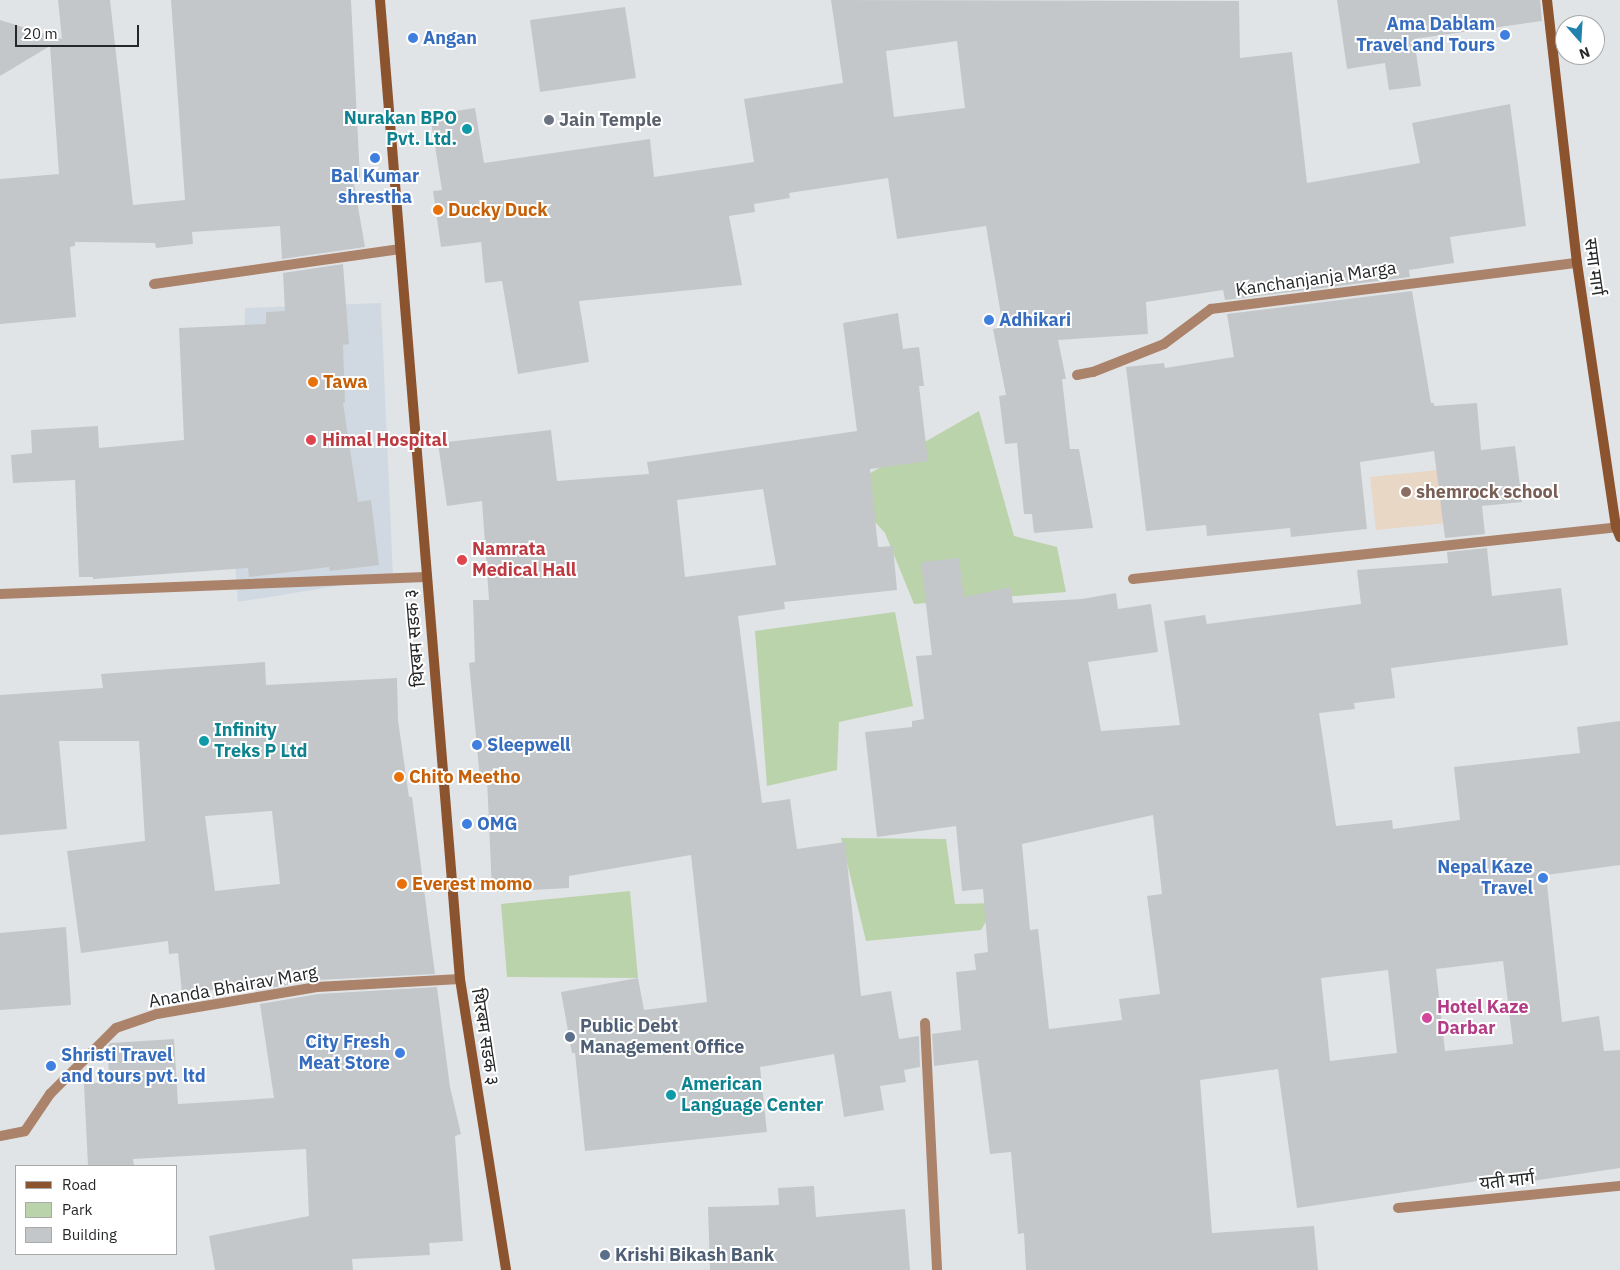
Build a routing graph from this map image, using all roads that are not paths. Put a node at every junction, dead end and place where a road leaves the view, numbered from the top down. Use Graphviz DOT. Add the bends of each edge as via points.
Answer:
graph roads {
  1 [pos="380,0"];
  2 [pos="1547,0"];
  3 [pos="399,249"];
  4 [pos="1577,263"];
  5 [pos="154,284"];
  6 [pos="1076,375"];
  7 [pos="1618,532"];
  8 [pos="426,577"];
  9 [pos="1133,579"];
  10 [pos="0,594"];
  11 [pos="460,978"];
  12 [pos="925,1022"];
  13 [pos="0,1136"];
  14 [pos="1620,1186"];
  15 [pos="1398,1208"];
  16 [pos="506,1270"];
  17 [pos="937,1270"];
  1 -- 3 [label="main road, थिरबम सडक ३"];
  2 -- 4 [label="main road, समा मार्ग"];
  3 -- 5 [label="street"];
  3 -- 8 [label="main road, थिरबम सडक ३"];
  4 -- 6 [label="street, Kanchanjanja Marga" via="1211,309 1164,344 1094,372"];
  4 -- 7 [label="main road, समा मार्ग"];
  7 -- 9 [label="street"];
  8 -- 10 [label="street"];
  8 -- 11 [label="main road, थिरबम सडक ३"];
  11 -- 13 [label="street, Ananda Bhairav Marg" via="317,987 157,1014 116,1028 50,1094 25,1130"];
  11 -- 16 [label="main road, थिरबम सडक ३"];
  12 -- 17 [label="street"];
  14 -- 15 [label="street, यती मार्ग"];
}
